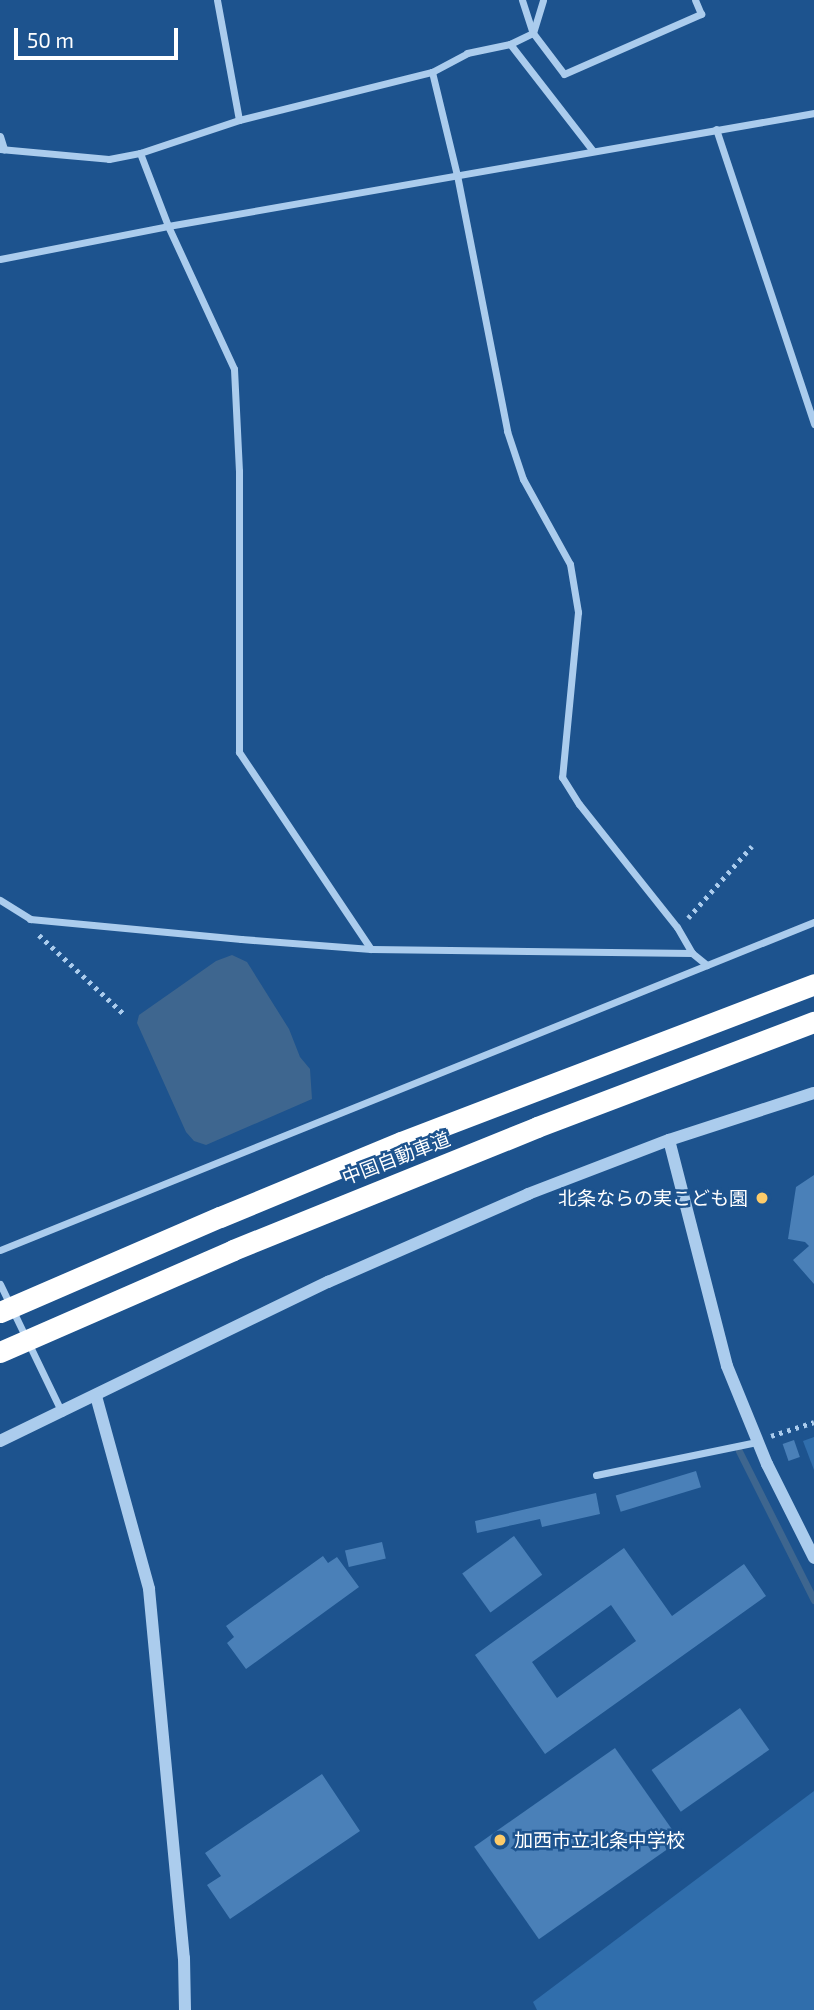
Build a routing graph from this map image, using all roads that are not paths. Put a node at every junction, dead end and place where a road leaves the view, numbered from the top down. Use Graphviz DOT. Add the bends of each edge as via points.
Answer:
graph roads {
  1 [pos="217,0"];
  2 [pos="522,0"];
  3 [pos="543,0"];
  4 [pos="695,0"];
  5 [pos="533,33"];
  6 [pos="510,44"];
  7 [pos="432,72"];
  8 [pos="814,113"];
  9 [pos="239,120"];
  10 [pos="716,129"];
  11 [pos="0,136"];
  12 [pos="2,149"];
  13 [pos="593,151"];
  14 [pos="140,153"];
  15 [pos="457,175"];
  16 [pos="168,226"];
  17 [pos="0,259"];
  18 [pos="814,424"];
  19 [pos="0,900"];
  20 [pos="814,922"];
  21 [pos="371,949"];
  22 [pos="692,953"];
  23 [pos="707,965"];
  24 [pos="814,984"];
  25 [pos="814,1022"];
  26 [pos="814,1093"];
  27 [pos="668,1140"];
  28 [pos="0,1250"];
  29 [pos="0,1284"];
  30 [pos="0,1312"];
  31 [pos="0,1352"];
  32 [pos="96,1396"];
  33 [pos="62,1413"];
  34 [pos="0,1441"];
  35 [pos="757,1442"];
  36 [pos="596,1475"];
  37 [pos="814,1558"];
  38 [pos="185,2010"];
  1 -- 9 [label="street"];
  2 -- 5 [label="street"];
  3 -- 5 [label="street"];
  4 -- 5 [label="street" via="701,14 564,74"];
  5 -- 6 [label="street"];
  6 -- 7 [label="street" via="467,53"];
  6 -- 13 [label="street"];
  7 -- 9 [label="street"];
  7 -- 15 [label="street"];
  8 -- 10 [label="street"];
  9 -- 14 [label="street"];
  10 -- 13 [label="street"];
  10 -- 18 [label="street"];
  11 -- 12 [label="street"];
  12 -- 14 [label="street" via="109,159"];
  13 -- 15 [label="street"];
  14 -- 16 [label="street"];
  15 -- 16 [label="street"];
  15 -- 22 [label="street" via="508,431 523,478 570,564 578,612 562,777"];
  16 -- 17 [label="street"];
  16 -- 21 [label="street" via="234,369 239,471 239,752"];
  19 -- 21 [label="street" via="30,919"];
  20 -- 23 [label="street"];
  21 -- 22 [label="street"];
  22 -- 23 [label="street"];
  23 -- 28 [label="street"];
  24 -- 30 [label="highway, 中国自動車道, bridge" via="401,1142"];
  25 -- 31 [label="highway, 中国自動車道, bridge" via="415,1175"];
  26 -- 27 [label="street"];
  27 -- 32 [label="street" via="528,1194 328,1282"];
  27 -- 35 [label="street" via="723,1354"];
  29 -- 33 [label="street"];
  32 -- 33 [label="street"];
  32 -- 38 [label="street" via="149,1589"];
  33 -- 34 [label="street"];
  35 -- 36 [label="street"];
  35 -- 37 [label="street"];
}
